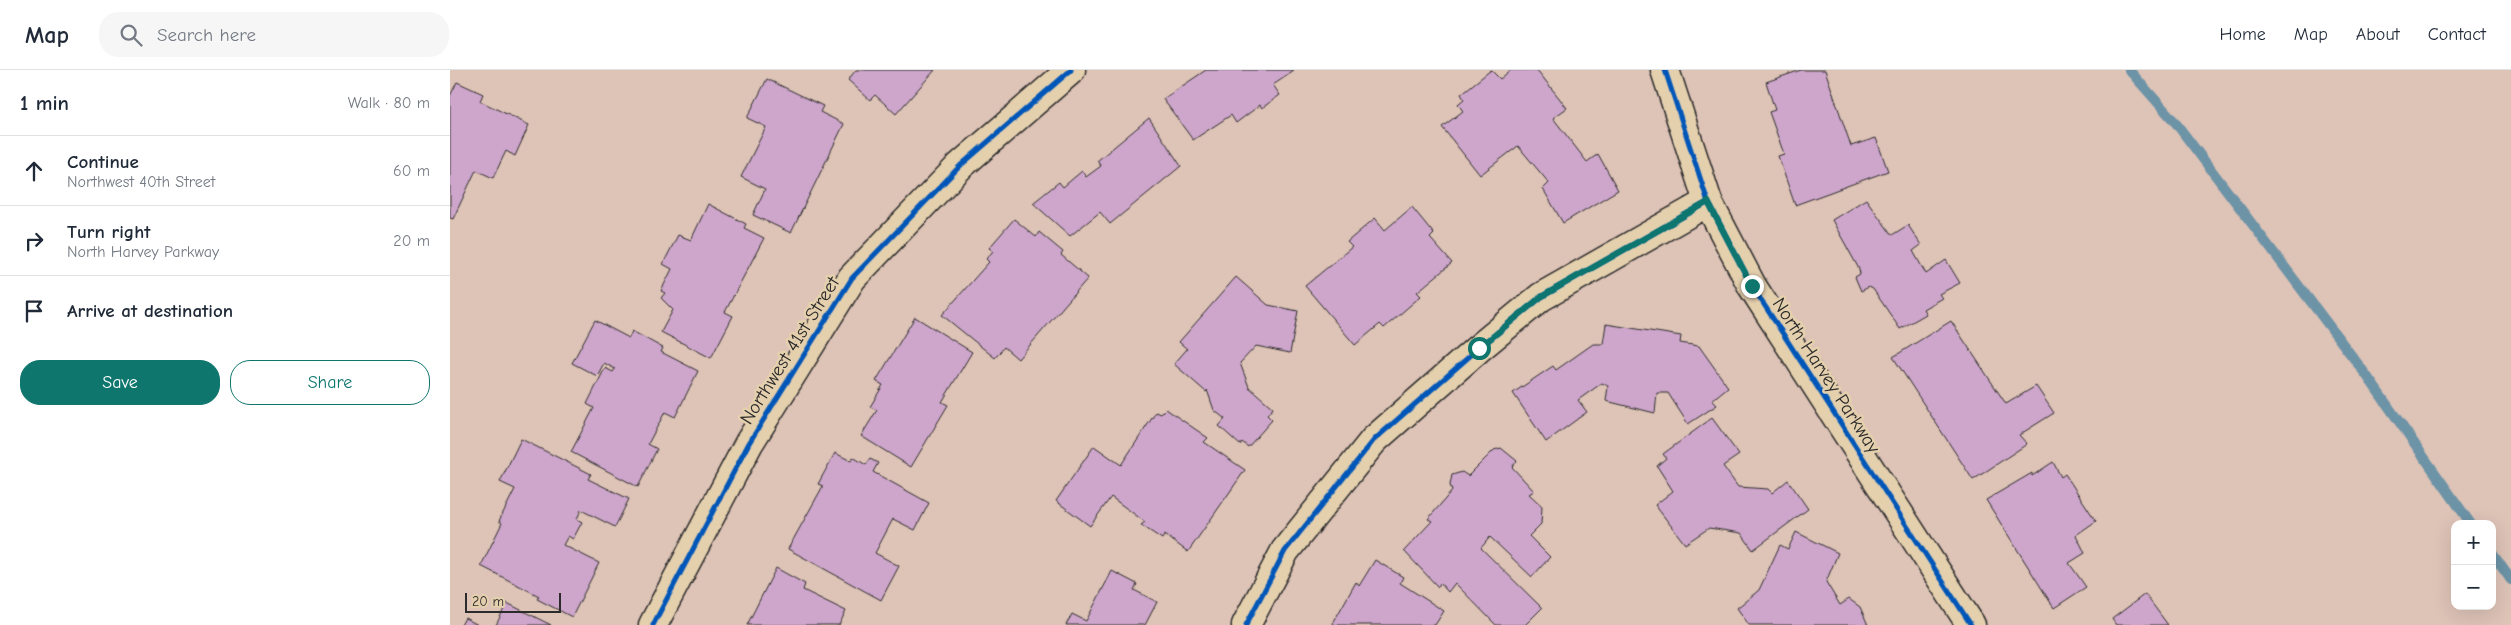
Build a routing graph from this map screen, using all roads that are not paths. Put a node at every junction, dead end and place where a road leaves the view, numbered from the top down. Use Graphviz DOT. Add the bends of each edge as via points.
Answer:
graph roads {
  1 [pos="1071,70"];
  2 [pos="1665,70"];
  3 [pos="1708,202"];
  4 [pos="653,625"];
  5 [pos="1246,625"];
  6 [pos="1971,625"];
  1 -- 4 [label="street, Northwest 41st Street" via="960,166 852,278 748,443"];
  2 -- 3 [label="street, North Harvey Parkway"];
  3 -- 5 [label="street" via="1541,297 1374,440 1285,551"];
  3 -- 6 [label="street, North Harvey Parkway" via="1752,286"];
}
